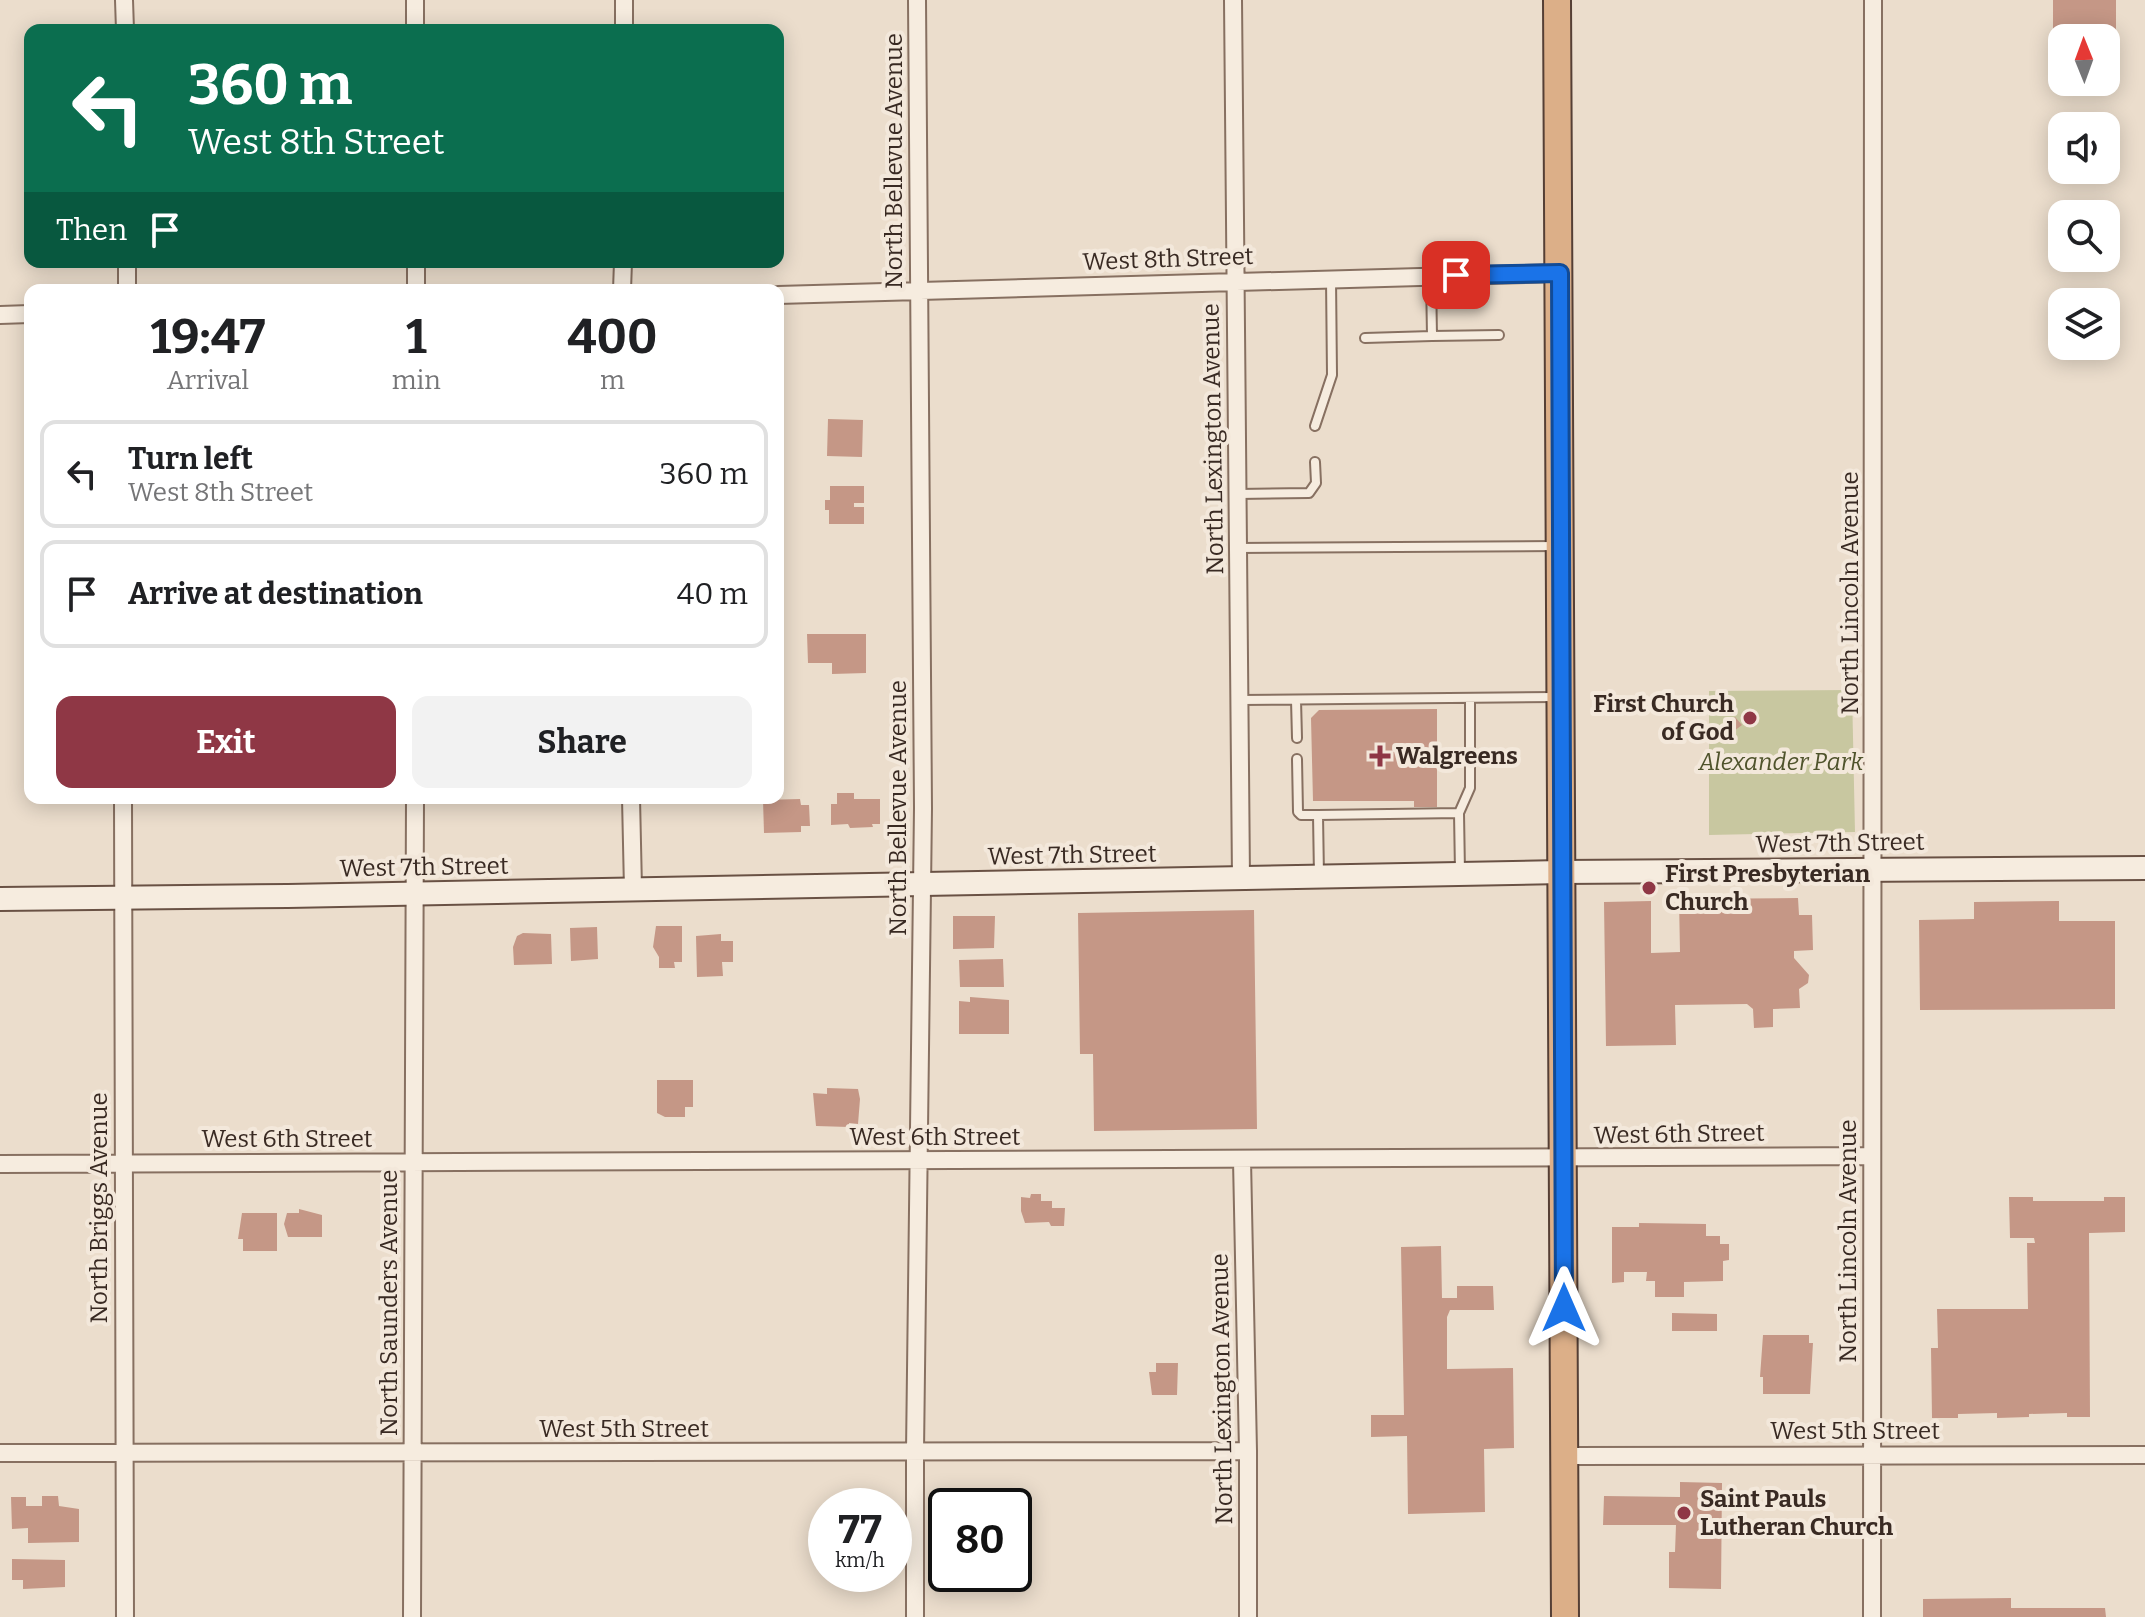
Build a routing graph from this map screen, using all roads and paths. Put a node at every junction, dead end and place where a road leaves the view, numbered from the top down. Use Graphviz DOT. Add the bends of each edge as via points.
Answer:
graph roads {
  1 [pos="124,0"];
  2 [pos="415,0"];
  3 [pos="624,0"];
  4 [pos="917,0"];
  5 [pos="1233,0"];
  6 [pos="1557,0"];
  7 [pos="1873,0"];
  8 [pos="125,24"];
  9 [pos="415,24"];
  10 [pos="624,24"];
  11 [pos="1560,273"];
  12 [pos="1431,275"];
  13 [pos="1331,278"];
  14 [pos="1236,280"];
  15 [pos="919,291"];
  16 [pos="784,295"];
  17 [pos="24,314"];
  18 [pos="0,315"];
  19 [pos="1499,335"];
  20 [pos="1432,336"];
  21 [pos="1365,338"];
  22 [pos="1315,426"];
  23 [pos="1315,462"];
  24 [pos="1238,494"];
  25 [pos="1561,546"];
  26 [pos="1238,548"];
  27 [pos="1562,697"];
  28 [pos="1240,700"];
  29 [pos="1296,700"];
  30 [pos="1470,700"];
  31 [pos="1297,738"];
  32 [pos="1297,759"];
  33 [pos="123,804"];
  34 [pos="415,804"];
  35 [pos="631,804"];
  36 [pos="1459,813"];
  37 [pos="1318,815"];
  38 [pos="1874,868"];
  39 [pos="2145,868"];
  40 [pos="1562,872"];
  41 [pos="1460,874"];
  42 [pos="1319,877"];
  43 [pos="1241,878"];
  44 [pos="922,884"];
  45 [pos="633,889"];
  46 [pos="415,893"];
  47 [pos="122,896"];
  48 [pos="0,899"];
  49 [pos="1871,1156"];
  50 [pos="1562,1159"];
  51 [pos="1242,1160"];
  52 [pos="920,1161"];
  53 [pos="414,1163"];
  54 [pos="0,1164"];
  55 [pos="123,1164"];
  56 [pos="915,1451"];
  57 [pos="1248,1451"];
  58 [pos="0,1453"];
  59 [pos="123,1453"];
  60 [pos="412,1454"];
  61 [pos="1872,1455"];
  62 [pos="2145,1455"];
  63 [pos="1565,1456"];
  64 [pos="125,1617"];
  65 [pos="412,1617"];
  66 [pos="915,1617"];
  67 [pos="1248,1617"];
  68 [pos="1565,1617"];
  69 [pos="1872,1617"];
  1 -- 8 [label="street"];
  2 -- 9 [label="street"];
  3 -- 10 [label="street"];
  4 -- 15 [label="street, North Bellevue Avenue"];
  5 -- 14 [label="street, North Lexington Avenue"];
  6 -- 11 [label="highway"];
  7 -- 38 [label="street, North Lincoln Avenue"];
  11 -- 12 [label="street, West 8th Street"];
  11 -- 25 [label="highway"];
  12 -- 13 [label="street, West 8th Street"];
  12 -- 20 [label="lane"];
  13 -- 14 [label="street, West 8th Street"];
  13 -- 22 [label="lane" via="1332,375"];
  14 -- 15 [label="street, West 8th Street"];
  14 -- 24 [label="street, North Lexington Avenue"];
  15 -- 16 [label="street, West 8th Street"];
  15 -- 44 [label="street, North Bellevue Avenue"];
  17 -- 18 [label="street"];
  19 -- 20 [label="lane"];
  20 -- 21 [label="lane"];
  23 -- 24 [label="lane" via="1316,483 1309,493"];
  24 -- 26 [label="street, North Lexington Avenue"];
  25 -- 26 [label="lane"];
  25 -- 27 [label="highway"];
  26 -- 28 [label="street, North Lexington Avenue"];
  27 -- 29 [label="lane"];
  27 -- 40 [label="highway"];
  28 -- 29 [label="lane"];
  28 -- 43 [label="street, North Lexington Avenue"];
  29 -- 31 [label="lane"];
  30 -- 36 [label="lane" via="1470,788"];
  32 -- 37 [label="lane" via="1298,812"];
  33 -- 47 [label="street, North Briggs Avenue"];
  34 -- 46 [label="street, North Saunders Avenue"];
  35 -- 45 [label="street"];
  36 -- 37 [label="lane"];
  36 -- 41 [label="lane"];
  37 -- 42 [label="lane"];
  38 -- 39 [label="main road, West 7th Street"];
  38 -- 40 [label="main road, West 7th Street"];
  38 -- 49 [label="street, North Lincoln Avenue"];
  40 -- 41 [label="main road, West 7th Street"];
  40 -- 50 [label="highway"];
  41 -- 42 [label="main road, West 7th Street"];
  42 -- 43 [label="main road, West 7th Street"];
  43 -- 44 [label="main road, West 7th Street"];
  44 -- 45 [label="main road, West 7th Street"];
  44 -- 52 [label="street, North Bellevue Avenue"];
  45 -- 46 [label="main road, West 7th Street"];
  46 -- 47 [label="main road, West 7th Street"];
  46 -- 53 [label="street, North Saunders Avenue"];
  47 -- 48 [label="main road, West 7th Street"];
  47 -- 55 [label="street, North Briggs Avenue"];
  49 -- 50 [label="street, West 6th Street"];
  49 -- 61 [label="street, North Lincoln Avenue"];
  50 -- 51 [label="street, West 6th Street"];
  50 -- 63 [label="highway"];
  51 -- 52 [label="street, West 6th Street"];
  51 -- 57 [label="street, North Lexington Avenue"];
  52 -- 53 [label="street, West 6th Street"];
  52 -- 56 [label="street, North Bellevue Avenue"];
  53 -- 55 [label="street, West 6th Street"];
  53 -- 60 [label="street, North Saunders Avenue"];
  54 -- 55 [label="street, West 6th Street"];
  55 -- 59 [label="street, North Briggs Avenue"];
  56 -- 57 [label="street, West 5th Street"];
  56 -- 60 [label="street, West 5th Street"];
  56 -- 66 [label="street, North Bellevue Avenue"];
  57 -- 67 [label="street, North Lexington Avenue"];
  58 -- 59 [label="street, West 5th Street"];
  59 -- 60 [label="street, West 5th Street"];
  59 -- 64 [label="street, North Briggs Avenue"];
  60 -- 65 [label="street, North Saunders Avenue"];
  61 -- 62 [label="street, West 5th Street"];
  61 -- 63 [label="street, West 5th Street"];
  61 -- 69 [label="street, North Lincoln Avenue"];
  63 -- 68 [label="highway"];
}
